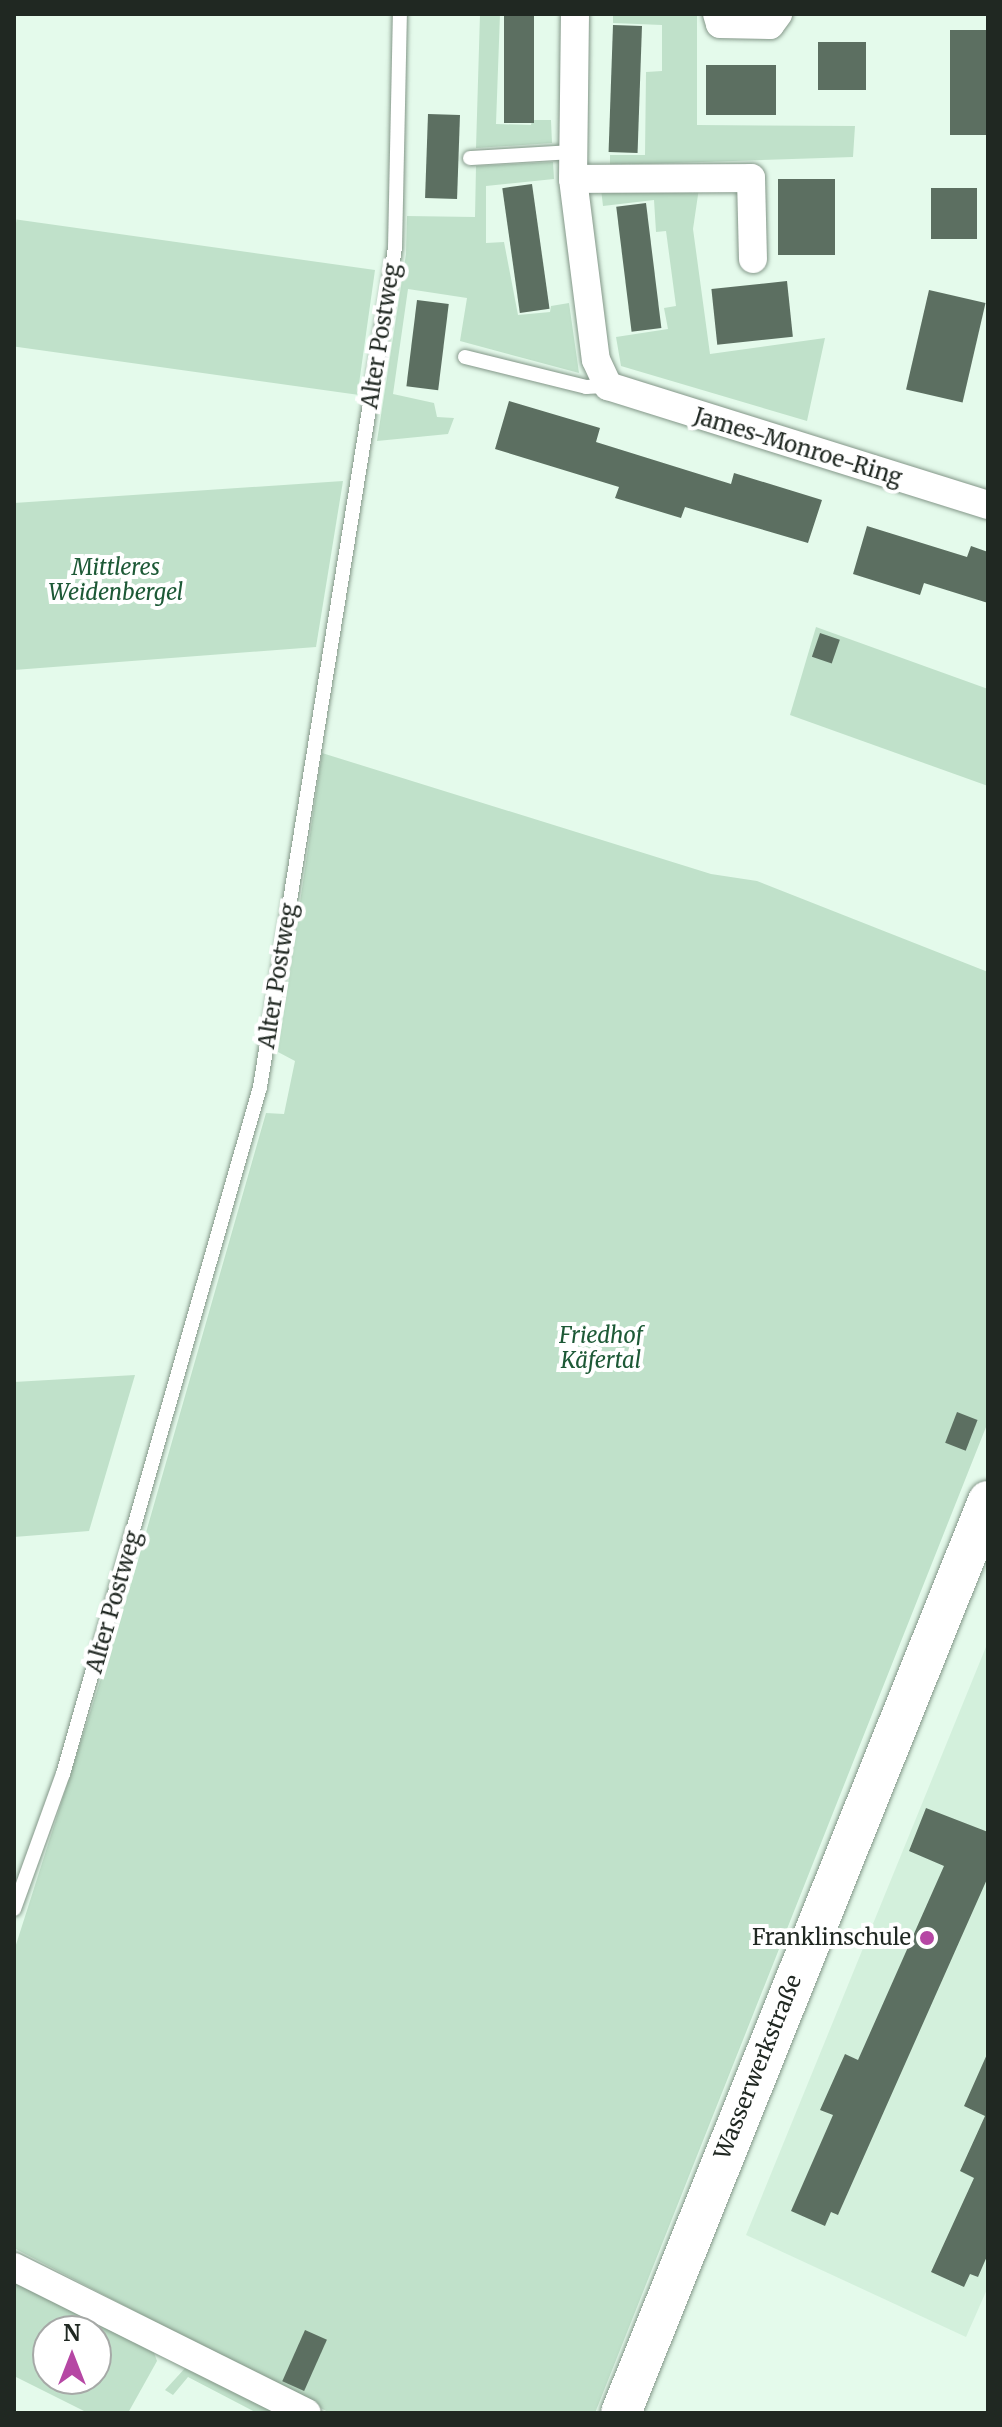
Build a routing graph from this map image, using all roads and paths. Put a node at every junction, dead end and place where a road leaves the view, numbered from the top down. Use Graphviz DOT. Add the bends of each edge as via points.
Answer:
graph roads {
  1 [pos="400,14"];
  2 [pos="575,14"];
  3 [pos="717,14"];
  4 [pos="778,14"];
  5 [pos="470,158"];
  6 [pos="571,166"];
  7 [pos="753,259"];
  8 [pos="465,357"];
  9 [pos="608,386"];
  10 [pos="988,505"];
  11 [pos="988,1501"];
  12 [pos="14,1909"];
  13 [pos="14,2267"];
  14 [pos="307,2413"];
  15 [pos="621,2413"];
  1 -- 12 [label="lane, Alter Postweg" via="395,248 260,1087 74,1737"];
  2 -- 6 [label="street"];
  3 -- 4 [label="street" via="720,24 770,25"];
  5 -- 6 [label="lane"];
  6 -- 7 [label="street" via="751,178"];
  6 -- 9 [label="street" via="596,360"];
  8 -- 9 [label="lane, James-Monroe-Ring" via="586,387"];
  9 -- 10 [label="street, James-Monroe-Ring"];
  11 -- 15 [label="street, Wasserwerkstraße"];
  13 -- 14 [label="street"];
}
